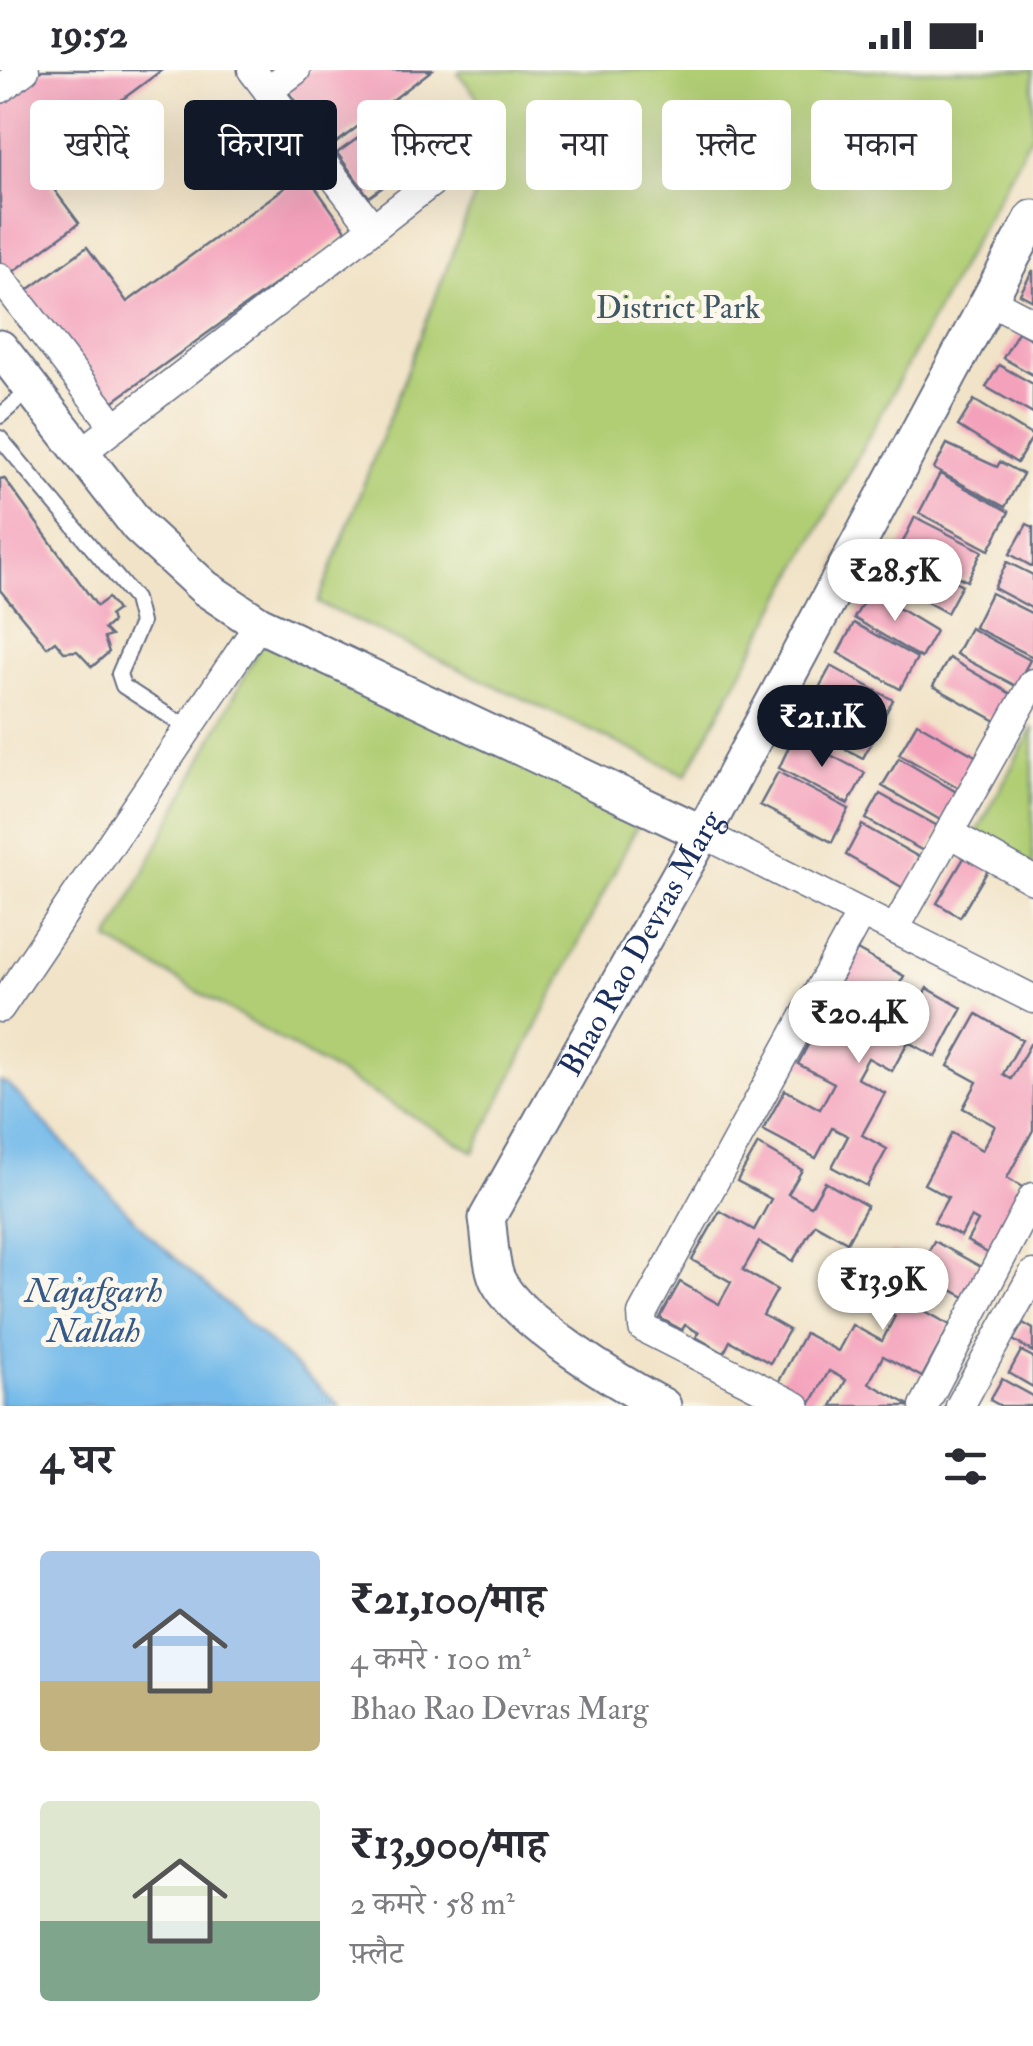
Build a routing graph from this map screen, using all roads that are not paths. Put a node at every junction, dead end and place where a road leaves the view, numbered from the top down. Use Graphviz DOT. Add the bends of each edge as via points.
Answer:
graph roads {
  1 [pos="25,70"];
  2 [pos="296,70"];
  3 [pos="260,81"];
  4 [pos="0,90"];
  5 [pos="422,190"];
  6 [pos="1033,218"];
  7 [pos="373,228"];
  8 [pos="0,278"];
  9 [pos="989,300"];
  10 [pos="1033,322"];
  11 [pos="0,350"];
  12 [pos="32,389"];
  13 [pos="0,416"];
  14 [pos="115,427"];
  15 [pos="0,438"];
  16 [pos="81,453"];
  17 [pos="259,624"];
  18 [pos="1033,683"];
  19 [pos="189,729"];
  20 [pos="702,833"];
  21 [pos="948,833"];
  22 [pos="1033,880"];
  23 [pos="857,921"];
  24 [pos="895,930"];
  25 [pos="1033,999"];
  26 [pos="0,1008"];
  27 [pos="1033,1020"];
  28 [pos="1033,1197"];
  29 [pos="1033,1274"];
  30 [pos="1024,1312"];
  31 [pos="663,1406"];
  32 [pos="796,1406"];
  33 [pos="924,1406"];
  34 [pos="960,1406"];
  1 -- 4 [label="street"];
  2 -- 3 [label="street"];
  3 -- 7 [label="street"];
  5 -- 7 [label="street"];
  6 -- 9 [label="street, Bhao Rao Devras Marg"];
  7 -- 14 [label="street"];
  8 -- 14 [label="street"];
  9 -- 10 [label="street"];
  9 -- 20 [label="street, Bhao Rao Devras Marg"];
  11 -- 12 [label="street"];
  12 -- 13 [label="lane"];
  12 -- 16 [label="street"];
  14 -- 16 [label="street"];
  15 -- 19 [label="lane" via="135,599 141,623 119,674 123,686"];
  16 -- 17 [label="street" via="138,528 205,588"];
  17 -- 19 [label="street"];
  17 -- 20 [label="street"];
  18 -- 21 [label="street"];
  19 -- 26 [label="street"];
  20 -- 23 [label="street"];
  20 -- 31 [label="street, Bhao Rao Devras Marg" via="487,1218 497,1280 532,1321"];
  21 -- 22 [label="street"];
  21 -- 24 [label="street"];
  23 -- 24 [label="street"];
  23 -- 27 [label="street"];
  23 -- 32 [label="street" via="642,1314 643,1328"];
  24 -- 25 [label="street"];
  28 -- 33 [label="street"];
  29 -- 30 [label="street"];
  30 -- 34 [label="street"];
}
